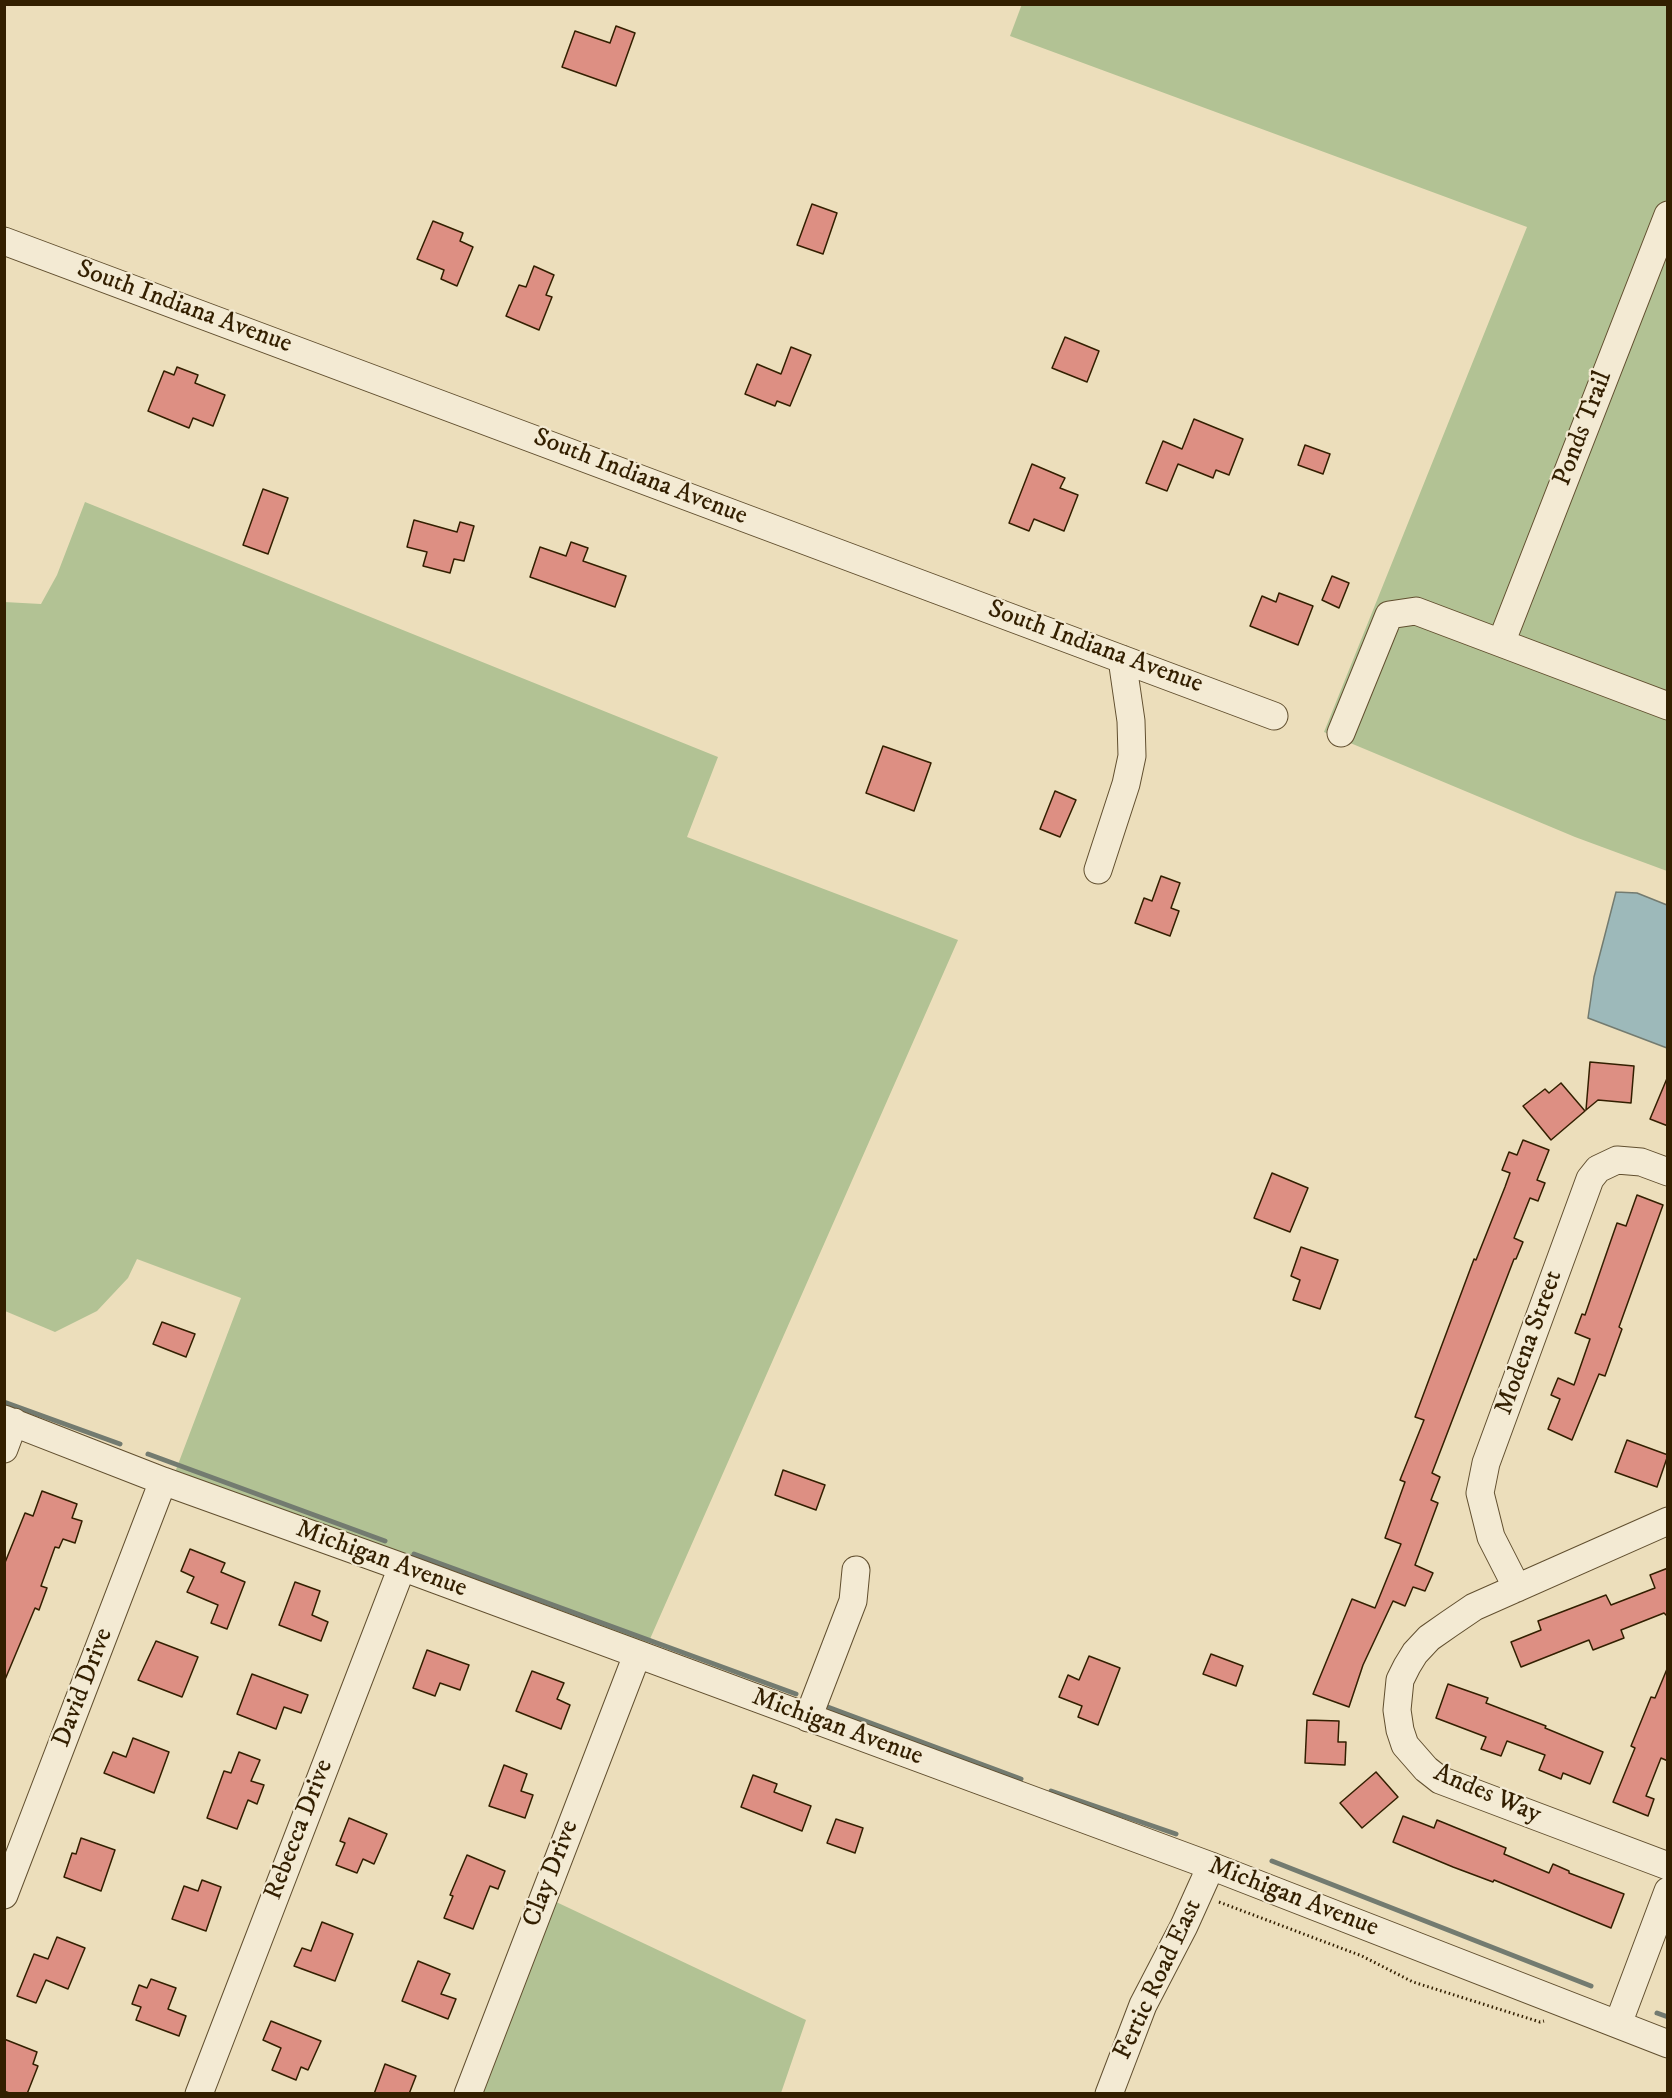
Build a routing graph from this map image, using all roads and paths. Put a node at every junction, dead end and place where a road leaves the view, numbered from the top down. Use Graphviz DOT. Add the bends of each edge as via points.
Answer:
graph roads {
  1 [pos="1668,214"];
  2 [pos="4,241"];
  3 [pos="1501,643"];
  4 [pos="1122,659"];
  5 [pos="1668,706"];
  6 [pos="1274,716"];
  7 [pos="1341,733"];
  8 [pos="1098,870"];
  9 [pos="1668,1172"];
  10 [pos="9,1421"];
  11 [pos="4,1449"];
  12 [pos="163,1481"];
  13 [pos="1668,1521"];
  14 [pos="402,1567"];
  15 [pos="856,1570"];
  16 [pos="1517,1588"];
  17 [pos="637,1654"];
  18 [pos="808,1718"];
  19 [pos="1211,1866"];
  20 [pos="1668,1866"];
  21 [pos="1668,1892"];
  22 [pos="4,1895"];
  23 [pos="1618,2024"];
  24 [pos="1668,2044"];
  25 [pos="199,2094"];
  26 [pos="468,2094"];
  27 [pos="1109,2094"];
  1 -- 3 [label="street, Ponds Trail"];
  2 -- 4 [label="street, South Indiana Avenue"];
  3 -- 5 [label="street"];
  3 -- 7 [label="street" via="1416,611 1389,615"];
  4 -- 6 [label="street, South Indiana Avenue"];
  4 -- 8 [label="street" via="1132,756"];
  9 -- 16 [label="street, Modena Street" via="1641,1162 1617,1160 1598,1169 1590,1179 1490,1452 1480,1493 1491,1537"];
  10 -- 11 [label="street"];
  10 -- 12 [label="street, Michigan Avenue"];
  12 -- 14 [label="street, Michigan Avenue"];
  12 -- 22 [label="street, David Drive"];
  13 -- 16 [label="street, Andes Way"];
  14 -- 17 [label="street, Michigan Avenue"];
  14 -- 25 [label="street, Rebecca Drive"];
  15 -- 18 [label="street" via="853,1601"];
  16 -- 20 [label="street, Andes Way" via="1474,1607 1429,1638 1415,1653 1400,1680 1398,1693 1400,1730 1406,1745 1440,1780"];
  17 -- 18 [label="street, Michigan Avenue"];
  17 -- 26 [label="street, Clay Drive"];
  18 -- 19 [label="street, Michigan Avenue"];
  19 -- 23 [label="street, Michigan Avenue"];
  19 -- 27 [label="street, Fertic Road East" via="1143,2005"];
  21 -- 23 [label="street"];
  23 -- 24 [label="street, Michigan Avenue"];
}
